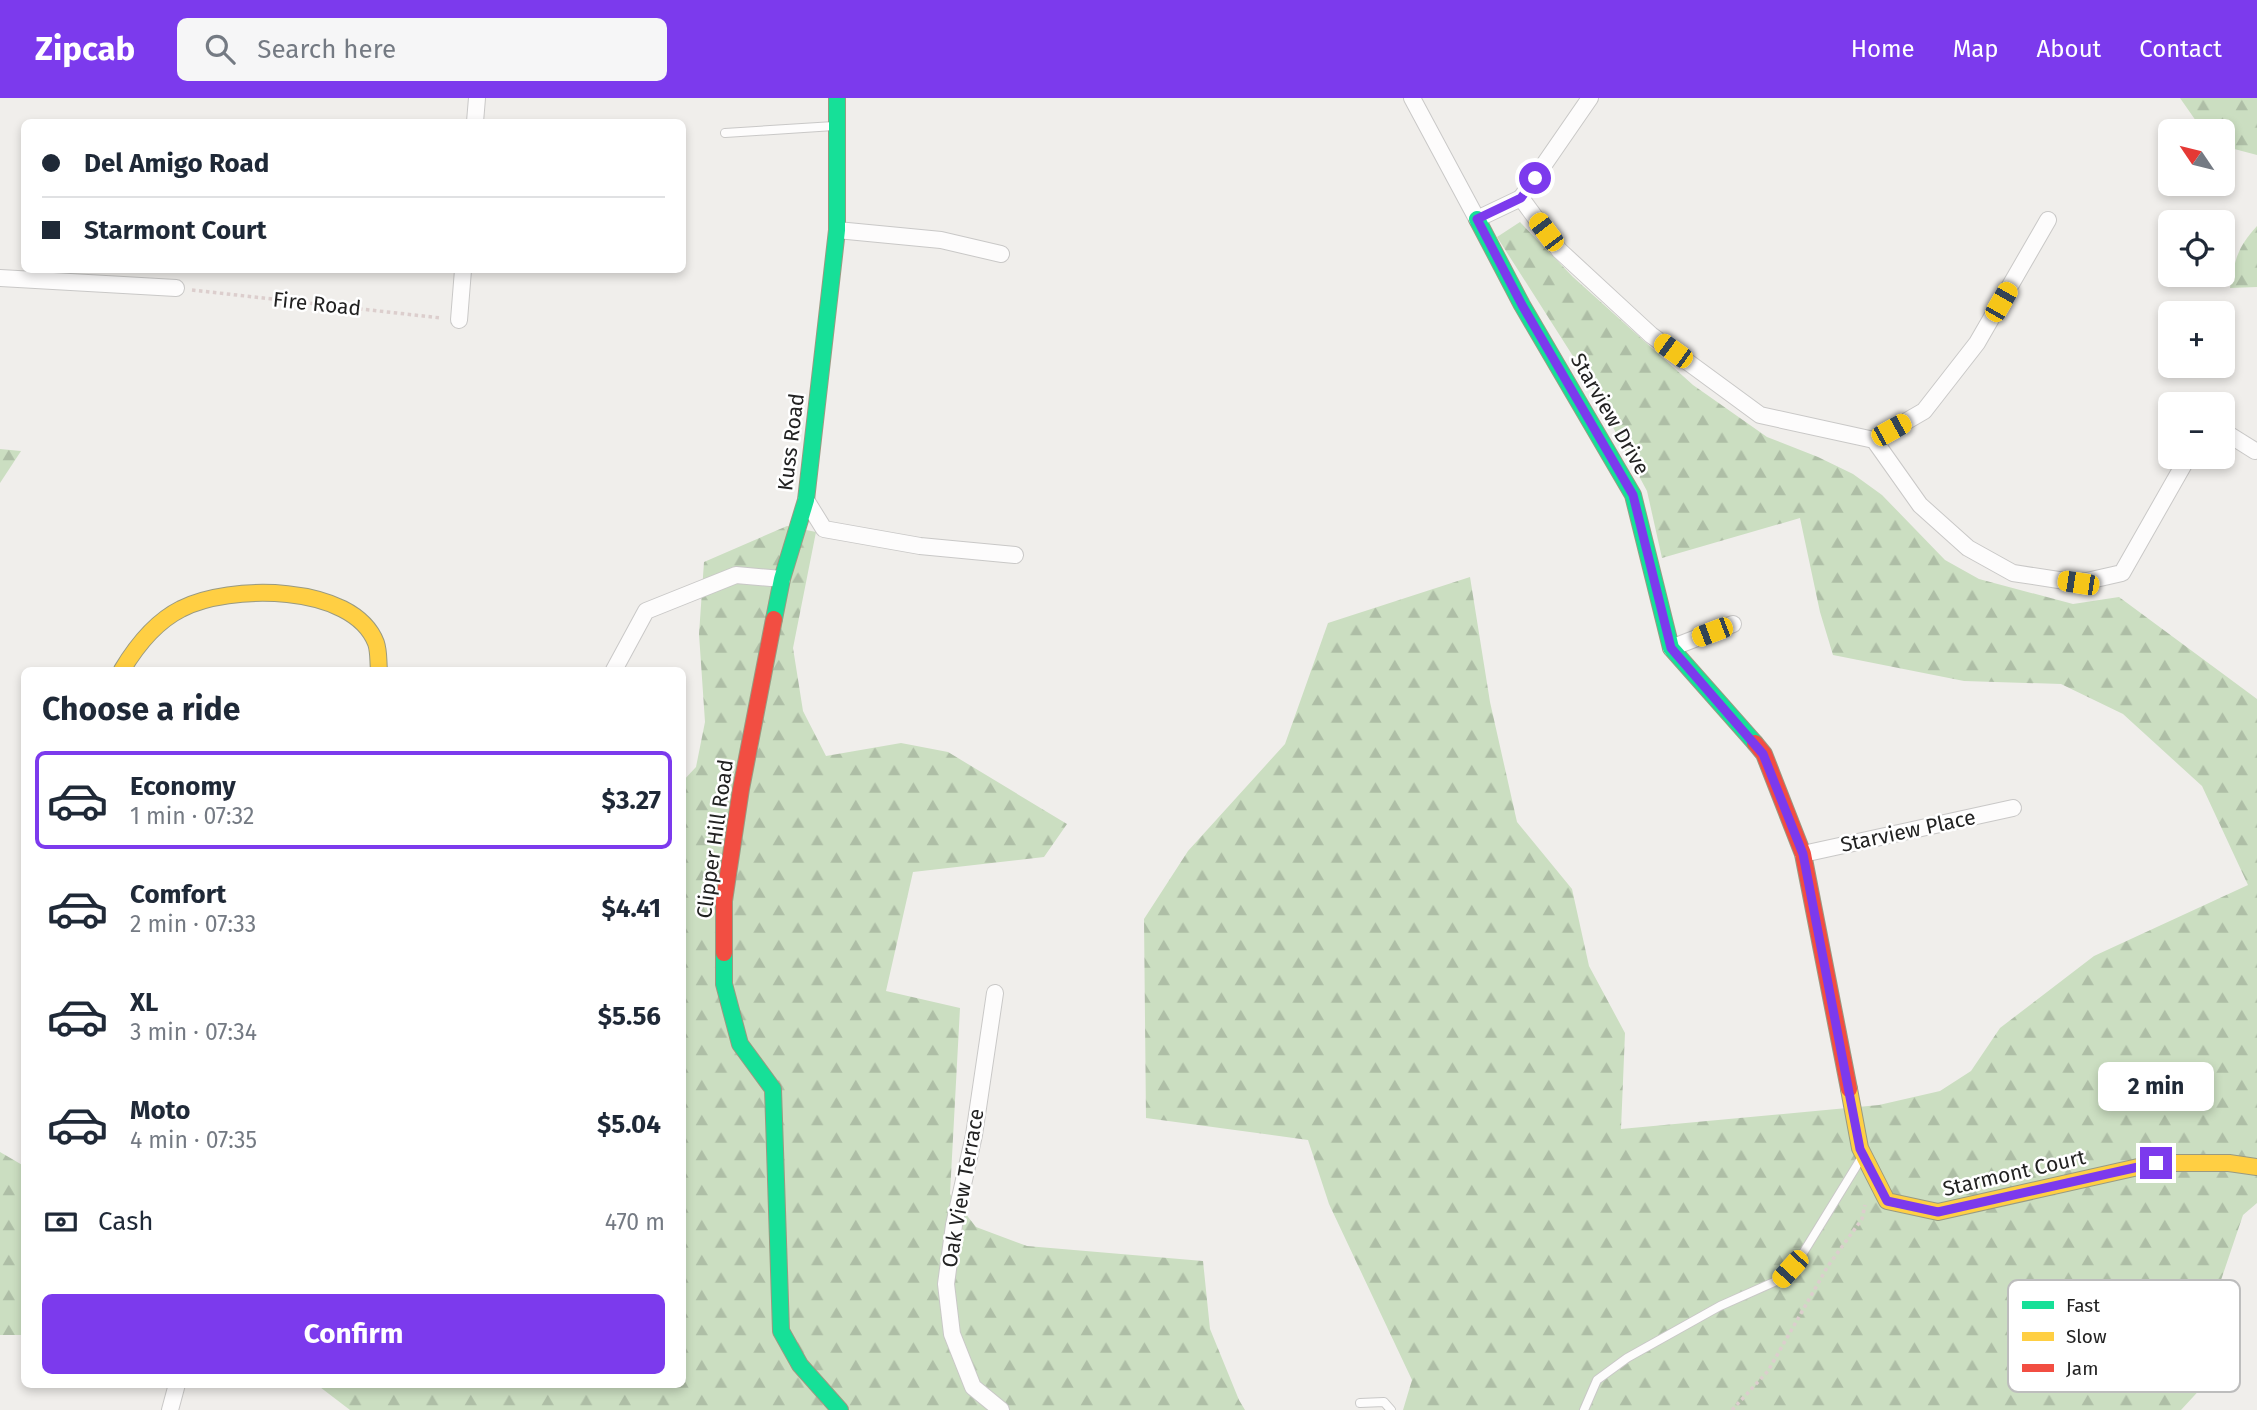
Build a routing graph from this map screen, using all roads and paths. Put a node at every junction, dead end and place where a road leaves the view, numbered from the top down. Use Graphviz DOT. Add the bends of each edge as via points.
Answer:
graph roads {
  1 [pos="477,98"];
  2 [pos="836,98"];
  3 [pos="1412,98"];
  4 [pos="1590,98"];
  5 [pos="475,119"];
  6 [pos="837,126"];
  7 [pos="725,133"];
  8 [pos="1521,198"];
  9 [pos="1477,219"];
  10 [pos="2048,220"];
  11 [pos="837,230"];
  12 [pos="1001,254"];
  13 [pos="463,273"];
  14 [pos="0,278"];
  15 [pos="176,288"];
  16 [pos="459,320"];
  17 [pos="2235,438"];
  18 [pos="1874,440"];
  19 [pos="2255,451"];
  20 [pos="2181,469"];
  21 [pos="806,500"];
  22 [pos="1015,555"];
  23 [pos="782,579"];
  24 [pos="1733,624"];
  25 [pos="1671,648"];
  26 [pos="124,667"];
  27 [pos="379,667"];
  28 [pos="616,667"];
  29 [pos="2013,808"];
  30 [pos="1803,854"];
  31 [pos="995,993"];
  32 [pos="1863,1155"];
  33 [pos="2257,1167"];
  34 [pos="1872,1172"];
  35 [pos="176,1388"];
  36 [pos="1360,1403"];
  37 [pos="170,1410"];
  38 [pos="840,1410"];
  39 [pos="1000,1410"];
  40 [pos="1391,1410"];
  41 [pos="1584,1410"];
  42 [pos="1731,1410"];
  1 -- 5 [label="street"];
  2 -- 6 [label="street, Kuss Road"];
  3 -- 9 [label="street"];
  4 -- 8 [label="street"];
  6 -- 7 [label="lane"];
  6 -- 11 [label="street, Kuss Road"];
  8 -- 9 [label="street"];
  8 -- 18 [label="street" via="1559,250 1651,335 1760,415"];
  9 -- 25 [label="street, Starview Drive" via="1633,495"];
  10 -- 18 [label="street" via="1977,343 1924,411"];
  11 -- 12 [label="street" via="941,240"];
  11 -- 21 [label="street, Kuss Road"];
  13 -- 16 [label="street"];
  14 -- 15 [label="street"];
  15 -- 16 [label="path, Fire Road"];
  17 -- 19 [label="street"];
  18 -- 20 [label="street" via="1920,505 1968,548 2013,573 2078,583 2122,573"];
  21 -- 22 [label="street" via="824,528 920,546"];
  21 -- 23 [label="street, Kuss Road"];
  23 -- 28 [label="street" via="736,575 646,611"];
  23 -- 38 [label="street, Clipper Hill Road" via="724,901 724,984 740,1044 773,1089 781,1331 800,1364"];
  24 -- 25 [label="street"];
  25 -- 30 [label="street, Starview Drive" via="1763,754"];
  26 -- 27 [label="street" via="145,636 189,604 218,597 281,594 340,606 376,643"];
  29 -- 30 [label="street, Starview Place"];
  30 -- 32 [label="street, Starmont Court"];
  31 -- 39 [label="street, Oak View Terrace" via="946,1284 952,1334 974,1387"];
  32 -- 34 [label="street, Starmont Court"];
  32 -- 41 [label="lane" via="1800,1258 1781,1279 1720,1306 1627,1358 1597,1380"];
  33 -- 34 [label="street, Starmont Court" via="2156,1163 1938,1212 1887,1201"];
  34 -- 42 [label="path" via="1862,1219 1828,1266 1768,1371"];
  35 -- 37 [label="street"];
  36 -- 40 [label="lane" via="1384,1402"];
}
